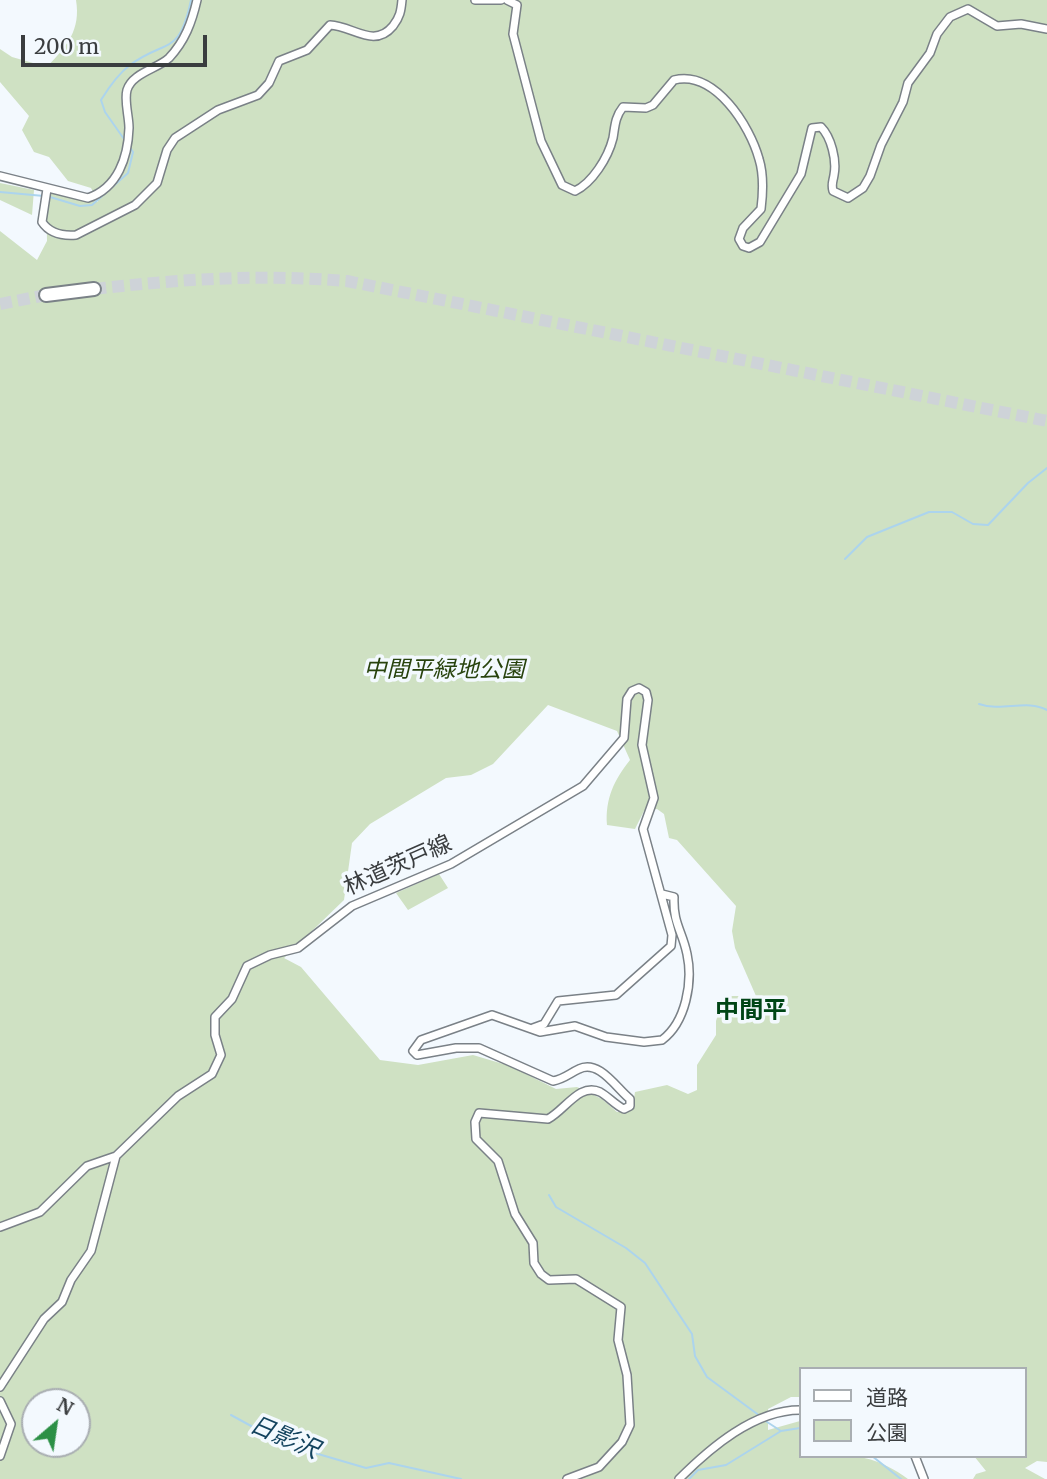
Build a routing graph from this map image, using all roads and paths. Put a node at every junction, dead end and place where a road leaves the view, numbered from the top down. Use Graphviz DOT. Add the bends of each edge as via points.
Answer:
graph roads {
  1 [pos="197,0"];
  2 [pos="402,0"];
  3 [pos="475,0"];
  4 [pos="501,0"];
  5 [pos="507,0"];
  6 [pos="1047,29"];
  7 [pos="0,176"];
  8 [pos="47,189"];
  9 [pos="90,290"];
  10 [pos="52,294"];
  11 [pos="662,894"];
  12 [pos="533,1028"];
  13 [pos="116,1156"];
  14 [pos="0,1227"];
  15 [pos="0,1387"];
  16 [pos="0,1401"];
  17 [pos="799,1410"];
  18 [pos="0,1456"];
  19 [pos="916,1458"];
  20 [pos="567,1479"];
  21 [pos="679,1479"];
  22 [pos="924,1479"];
  1 -- 8 [label="street" via="191,24 168,58 129,84 129,130 118,176 89,198"];
  2 -- 8 [label="street" via="399,18 380,37 330,25 307,50 279,61 258,95 218,110 175,138 157,183 135,205 76,235 65,236 42,222"];
  3 -- 4 [label="street"];
  5 -- 6 [label="street" via="517,5 513,34 531,108 562,185 575,191 587,184 609,147 623,107 653,105 674,80 687,79 716,89 724,97 758,155 761,209 739,239 749,248 760,242 801,174 812,128 821,127 828,135 835,167 833,191 848,198 863,188 912,73 950,17 968,9 997,26"];
  7 -- 8 [label="street"];
  9 -- 10 [label="highway"];
  11 -- 12 [label="street" via="673,938 668,951 616,995 558,1001 544,1024"];
  11 -- 12 [label="street" via="674,897 672,916 688,964 686,1002 667,1036 644,1042 606,1037 575,1026 540,1032"];
  11 -- 13 [label="street, 林道茨戸線" via="643,830 654,798 642,746 648,700 639,688 627,699 624,738 583,786 490,843 410,884 352,906 298,948 247,966 232,999 215,1017 221,1055 212,1074 192,1084"];
  12 -- 20 [label="street" via="488,1015 421,1040 413,1051 417,1055 479,1048 553,1081 591,1067 630,1099 630,1106 624,1109 600,1092 587,1089 548,1119 492,1112 479,1113 475,1122 477,1139 498,1161 515,1214 533,1242 534,1262 541,1274 549,1279 576,1279 621,1307 618,1340 627,1375 630,1425 622,1442 599,1467"];
  13 -- 14 [label="street" via="88,1166 40,1212"];
  13 -- 15 [label="street" via="91,1251 62,1302 44,1319"];
  16 -- 18 [label="street" via="11,1424"];
  17 -- 21 [label="street" via="777,1412 760,1420 708,1450"];
  19 -- 22 [label="street"];
}
